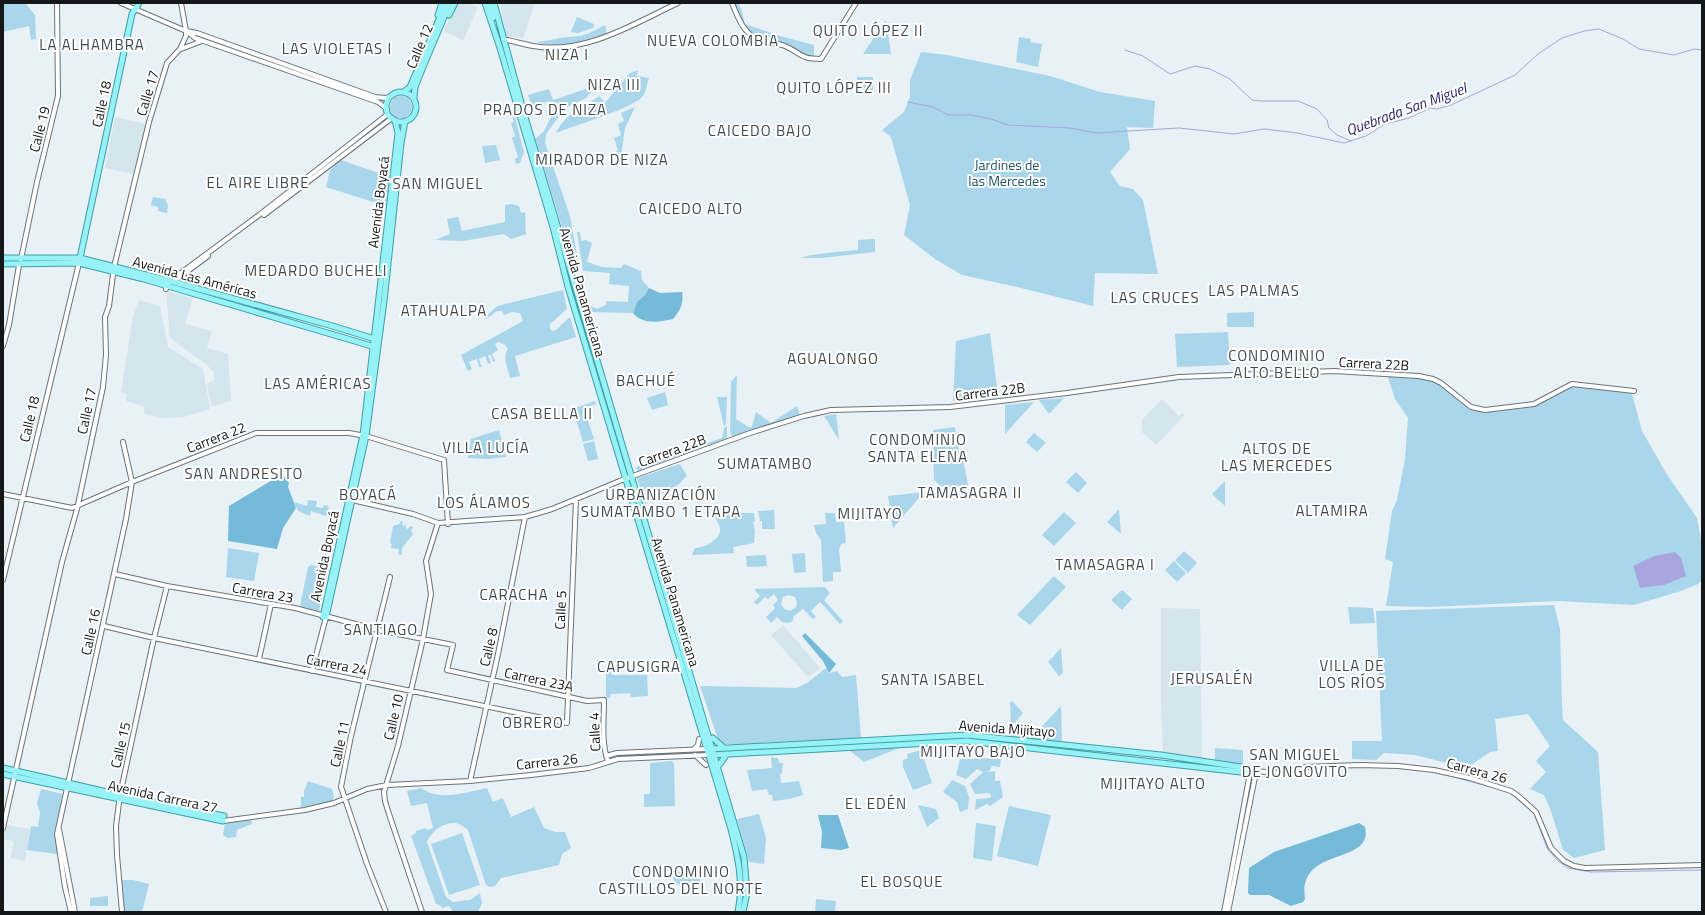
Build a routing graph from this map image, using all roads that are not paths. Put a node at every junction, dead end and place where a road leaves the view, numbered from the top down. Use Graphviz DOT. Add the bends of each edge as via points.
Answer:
graph roads {
  1 [pos="57,3"];
  2 [pos="121,3"];
  3 [pos="139,3"];
  4 [pos="181,3"];
  5 [pos="442,3"];
  6 [pos="446,3"];
  7 [pos="450,3"];
  8 [pos="454,3"];
  9 [pos="484,3"];
  10 [pos="489,3"];
  11 [pos="494,3"];
  12 [pos="678,3"];
  13 [pos="732,3"];
  14 [pos="856,3"];
  15 [pos="135,9"];
  16 [pos="435,27"];
  17 [pos="186,31"];
  18 [pos="495,33"];
  19 [pos="437,34"];
  20 [pos="503,39"];
  21 [pos="203,41"];
  22 [pos="514,41"];
  23 [pos="505,47"];
  24 [pos="180,50"];
  25 [pos="404,92"];
  26 [pos="392,96"];
  27 [pos="414,99"];
  28 [pos="388,111"];
  29 [pos="394,119"];
  30 [pos="405,121"];
  31 [pos="3,258"];
  32 [pos="21,259"];
  33 [pos="80,261"];
  34 [pos="3,264"];
  35 [pos="19,265"];
  36 [pos="114,269"];
  37 [pos="171,281"];
  38 [pos="166,287"];
  39 [pos="376,340"];
  40 [pos="3,346"];
  41 [pos="375,347"];
  42 [pos="1634,391"];
  43 [pos="364,436"];
  44 [pos="123,442"];
  45 [pos="628,478"];
  46 [pos="132,482"];
  47 [pos="3,494"];
  48 [pos="24,498"];
  49 [pos="576,499"];
  50 [pos="352,500"];
  51 [pos="78,504"];
  52 [pos="525,517"];
  53 [pos="438,523"];
  54 [pos="448,524"];
  55 [pos="115,574"];
  56 [pos="390,577"];
  57 [pos="3,580"];
  58 [pos="167,586"];
  59 [pos="271,604"];
  60 [pos="324,617"];
  61 [pos="104,626"];
  62 [pos="378,630"];
  63 [pos="154,638"];
  64 [pos="423,639"];
  65 [pos="259,659"];
  66 [pos="447,670"];
  67 [pos="312,671"];
  68 [pos="491,680"];
  69 [pos="365,681"];
  70 [pos="411,690"];
  71 [pos="569,697"];
  72 [pos="604,700"];
  73 [pos="486,707"];
  74 [pos="567,723"];
  75 [pos="713,738"];
  76 [pos="699,739"];
  77 [pos="724,748"];
  78 [pos="693,749"];
  79 [pos="709,749"];
  80 [pos="695,755"];
  81 [pos="711,755"];
  82 [pos="726,755"];
  83 [pos="606,756"];
  84 [pos="608,761"];
  85 [pos="720,764"];
  86 [pos="706,766"];
  87 [pos="3,768"];
  88 [pos="1254,772"];
  89 [pos="3,774"];
  90 [pos="15,774"];
  91 [pos="470,781"];
  92 [pos="68,786"];
  93 [pos="387,786"];
  94 [pos="120,797"];
  95 [pos="345,799"];
  96 [pos="224,818"];
  97 [pos="59,827"];
  98 [pos="3,828"];
  99 [pos="1702,865"];
  100 [pos="71,912"];
  101 [pos="75,912"];
  102 [pos="122,912"];
  103 [pos="386,912"];
  104 [pos="422,912"];
  105 [pos="738,912"];
  106 [pos="743,912"];
  107 [pos="1224,912"];
  108 [pos="1228,912"];
  1 -- 32 [label="street, Calle 19" via="58,96"];
  2 -- 15 [label="street"];
  3 -- 15 [label="main road, Calle 18"];
  4 -- 17 [label="street, Calle 17"];
  5 -- 16 [label="main road"];
  6 -- 16 [label="main road, Calle 12"];
  7 -- 19 [label="main road, Calle 12"];
  8 -- 19 [label="main road"];
  9 -- 18 [label="main road, Avenida Panamericana"];
  10 -- 18 [label="main road"];
  11 -- 20 [label="main road, Avenida Panamericana"];
  12 -- 22 [label="street" via="634,26 581,44 549,47"];
  13 -- 14 [label="street" via="744,28 757,39 782,44 808,59 821,59"];
  15 -- 17 [label="street"];
  15 -- 33 [label="main road, Calle 18" via="130,21"];
  16 -- 25 [label="main road, Calle 12" via="410,88"];
  17 -- 21 [label="street"];
  17 -- 24 [label="street, Calle 17"];
  17 -- 26 [label="street" via="375,97"];
  18 -- 45 [label="main road, Avenida Panamericana" via="553,227 568,287"];
  19 -- 27 [label="main road, Calle 12" via="415,88"];
  20 -- 22 [label="street"];
  20 -- 23 [label="main road, Avenida Panamericana"];
  21 -- 24 [label="street"];
  21 -- 28 [label="street" via="378,102"];
  22 -- 23 [label="street"];
  23 -- 45 [label="main road, Avenida Panamericana"];
  24 -- 36 [label="street, Calle 17" via="167,63 149,122"];
  25 -- 26 [label="main road"];
  25 -- 27 [label="main road"];
  26 -- 28 [label="main road" via="388,99"];
  27 -- 30 [label="main road" via="414,114"];
  28 -- 29 [label="main road"];
  28 -- 37 [label="street" via="259,215"];
  29 -- 30 [label="main road"];
  29 -- 37 [label="street"];
  29 -- 39 [label="main road, Avenida Boyacá" via="398,133"];
  30 -- 39 [label="main road, Avenida Boyacá"];
  31 -- 32 [label="main road, Avenida Las Américas"];
  32 -- 33 [label="main road, Avenida Las Américas"];
  33 -- 35 [label="main road, Avenida Las Américas"];
  33 -- 36 [label="main road, Avenida Las Américas"];
  33 -- 48 [label="street, Calle 18"];
  34 -- 35 [label="main road, Avenida Las Américas"];
  35 -- 40 [label="street"];
  36 -- 37 [label="main road, Avenida Las Américas"];
  36 -- 38 [label="main road, Avenida Las Américas"];
  36 -- 51 [label="street, Calle 17" via="105,317 106,355 103,387"];
  37 -- 38 [label="street"];
  37 -- 39 [label="main road, Avenida Las Américas"];
  38 -- 41 [label="main road, Avenida Las Américas"];
  39 -- 41 [label="main road, Avenida Boyacá"];
  41 -- 43 [label="main road, Avenida Boyacá"];
  42 -- 45 [label="street, Carrera 22B" via="1572,384 1534,404 1485,410 1471,408 1441,383 1419,376 1334,371 1179,376 950,407 836,409 767,427"];
  43 -- 46 [label="street, Carrera 22" via="349,433 256,433"];
  43 -- 50 [label="main road, Avenida Boyacá"];
  43 -- 54 [label="street, Carrera 22" via="444,460"];
  43 -- 60 [label="main road, Avenida Boyacá"];
  44 -- 46 [label="street, Calle 16"];
  45 -- 49 [label="street, Carrera 22B"];
  45 -- 79 [label="main road, Avenida Panamericana"];
  46 -- 51 [label="street, Carrera 22"];
  46 -- 55 [label="street, Calle 16"];
  47 -- 48 [label="street, Carrera 22"];
  48 -- 51 [label="street, Carrera 22" via="71,508"];
  48 -- 57 [label="street, Calle 18"];
  49 -- 52 [label="street, Carrera 22B"];
  49 -- 71 [label="street, Calle 5"];
  50 -- 53 [label="street, Carrera 22B"];
  50 -- 60 [label="main road, Avenida Boyacá"];
  51 -- 90 [label="street, Calle 17" via="62,562"];
  52 -- 54 [label="street, Carrera 22B"];
  52 -- 68 [label="street, Calle 8"];
  53 -- 54 [label="street, Carrera 22B"];
  53 -- 64 [label="street, Calle 10" via="426,561 432,594"];
  55 -- 58 [label="street, Carrera 23"];
  55 -- 61 [label="street, Calle 16"];
  56 -- 62 [label="street, Calle 11"];
  58 -- 59 [label="street, Carrera 23"];
  58 -- 63 [label="street, Calle 15"];
  59 -- 60 [label="street, Carrera 23"];
  59 -- 65 [label="street"];
  60 -- 62 [label="street, Carrera 23"];
  60 -- 67 [label="street"];
  61 -- 63 [label="street, Carrera 24"];
  61 -- 92 [label="street, Calle 16"];
  62 -- 64 [label="street, Carrera 23"];
  62 -- 69 [label="street, Calle 11"];
  63 -- 65 [label="street, Carrera 24"];
  63 -- 94 [label="street, Calle 15"];
  64 -- 66 [label="street, Carrera 23" via="453,645"];
  64 -- 70 [label="street, Calle 10"];
  65 -- 67 [label="street, Carrera 24"];
  66 -- 68 [label="street, Carrera 23A"];
  67 -- 69 [label="street, Carrera 24"];
  68 -- 71 [label="street, Carrera 23A"];
  68 -- 73 [label="street, Calle 8"];
  69 -- 70 [label="street, Carrera 24"];
  69 -- 95 [label="street, Calle 11" via="341,787"];
  70 -- 73 [label="street, Carrera 24"];
  70 -- 93 [label="street, Calle 10"];
  71 -- 72 [label="street, Carrera 23A" via="587,701"];
  71 -- 74 [label="street, Calle 5"];
  72 -- 83 [label="street, Calle 4"];
  73 -- 74 [label="street, Carrera 24"];
  73 -- 91 [label="street, Calle 8"];
  75 -- 77 [label="main road"];
  76 -- 78 [label="street" via="698,745"];
  77 -- 79 [label="main road, Avenida Mijitayo"];
  77 -- 88 [label="main road, Avenida Mijitayo" via="966,735 1161,755 1241,766"];
  78 -- 79 [label="street"];
  78 -- 83 [label="street" via="617,753"];
  79 -- 81 [label="main road, Avenida Panamericana"];
  80 -- 81 [label="street, Carrera 26"];
  80 -- 84 [label="street, Carrera 26"];
  80 -- 86 [label="street"];
  81 -- 82 [label="main road, Avenida Mijitayo"];
  81 -- 105 [label="main road, Avenida Panamericana" via="740,866 741,892"];
  81 -- 106 [label="main road, Avenida Panamericana" via="744,857 747,893"];
  82 -- 85 [label="main road"];
  82 -- 88 [label="main road, Avenida Mijitayo" via="967,741"];
  83 -- 84 [label="street, Calle 4"];
  84 -- 91 [label="street, Carrera 26" via="589,768"];
  87 -- 90 [label="main road, Avenida Carrera 27"];
  88 -- 99 [label="street, Carrera 26" via="1280,773 1305,767 1340,765 1398,766 1434,770 1511,791 1536,812 1551,848 1574,866 1585,868"];
  88 -- 107 [label="street"];
  88 -- 108 [label="street"];
  89 -- 90 [label="main road, Avenida Carrera 27"];
  90 -- 92 [label="main road, Avenida Carrera 27"];
  90 -- 98 [label="street, Calle 17"];
  91 -- 93 [label="street, Carrera 26"];
  92 -- 94 [label="main road, Avenida Carrera 27"];
  92 -- 97 [label="street, Calle 16"];
  93 -- 95 [label="street, Avenida Carrera 27" via="367,789"];
  93 -- 104 [label="street, Calle 10" via="384,792 385,801"];
  94 -- 96 [label="main road, Avenida Carrera 27"];
  94 -- 102 [label="street, Calle 15" via="116,847"];
  95 -- 96 [label="street, Avenida Carrera 27" via="305,810"];
  95 -- 103 [label="street, Calle 11"];
  97 -- 100 [label="street, Calle 16" via="59,849"];
  97 -- 101 [label="street, Calle 16"];
}
